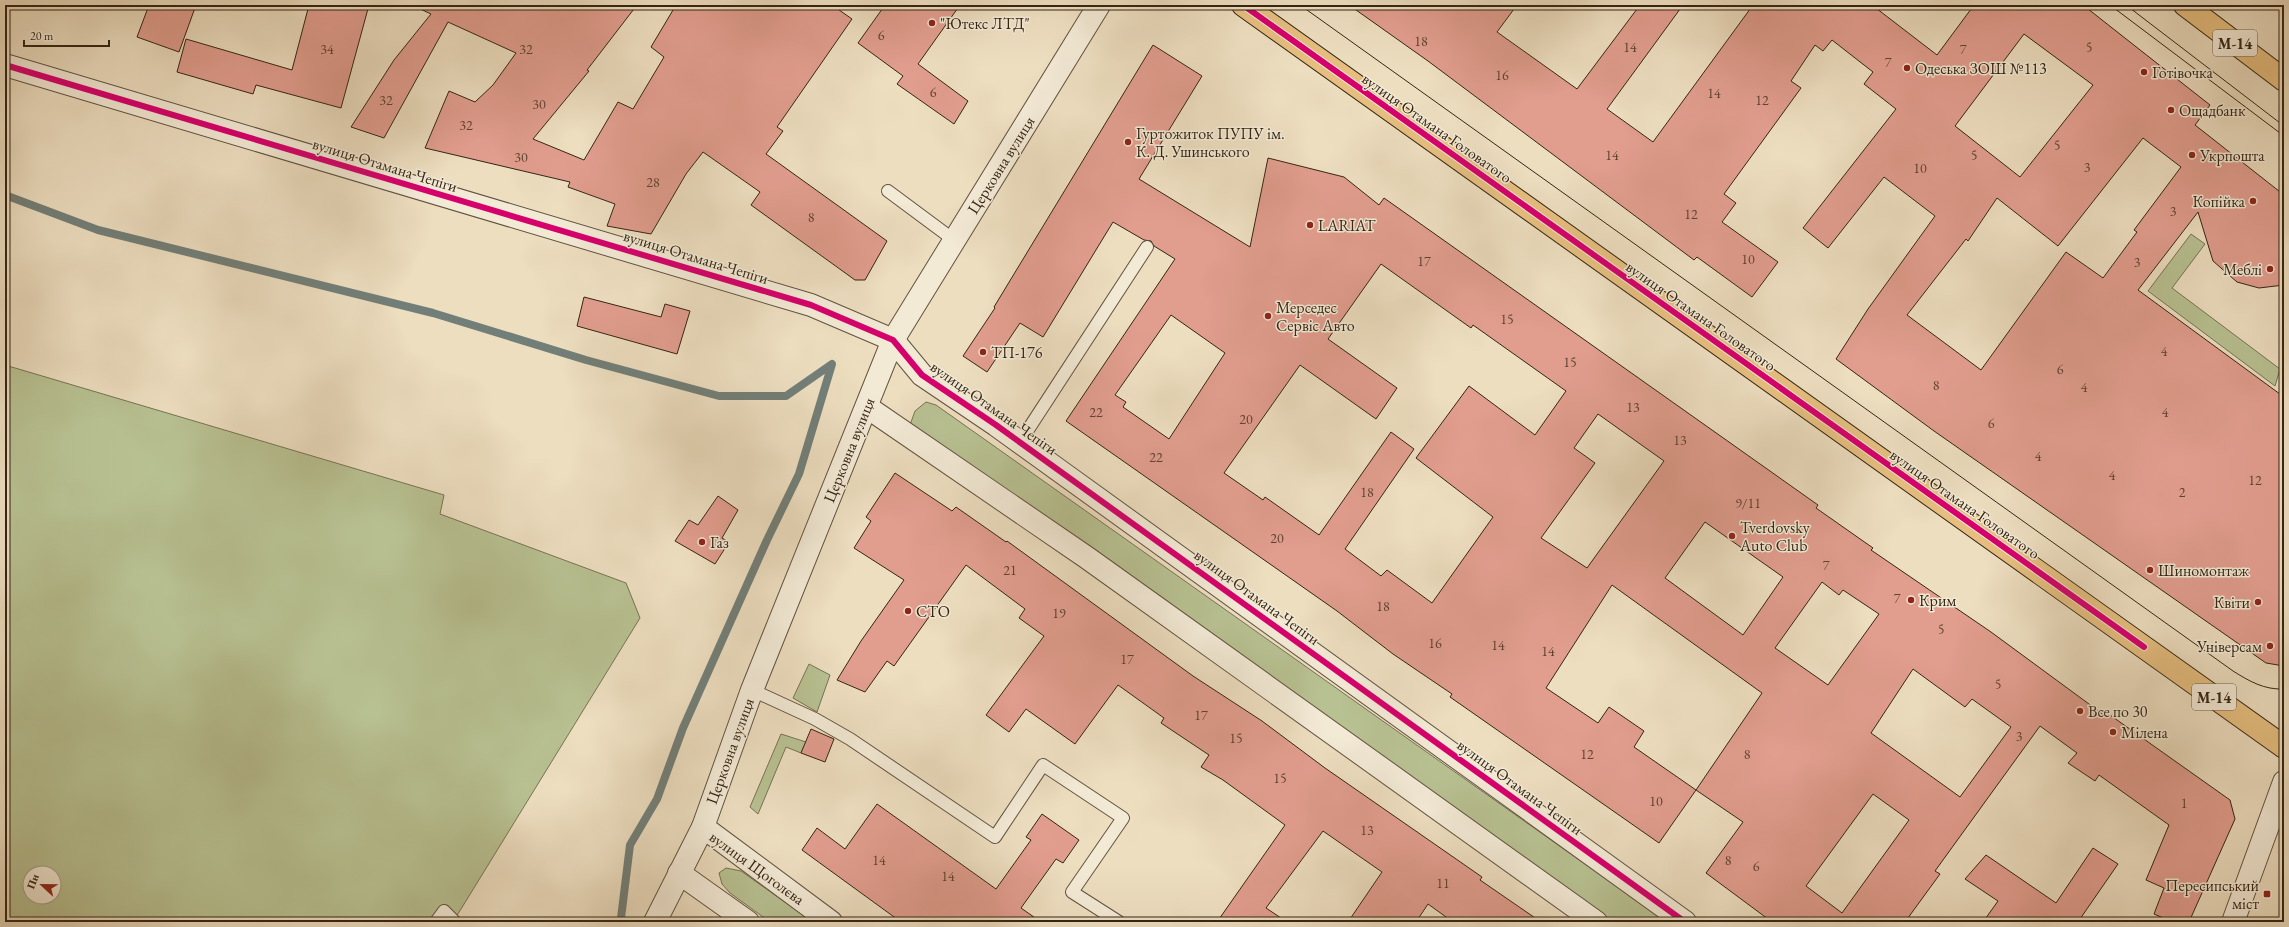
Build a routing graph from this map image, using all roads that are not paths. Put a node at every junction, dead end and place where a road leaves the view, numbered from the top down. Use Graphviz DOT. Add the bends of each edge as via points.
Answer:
graph roads {
  1 [pos="1099,5"];
  2 [pos="1243,5"];
  3 [pos="2185,5"];
  4 [pos="5,65"];
  5 [pos="2284,80"];
  6 [pos="888,190"];
  7 [pos="954,240"];
  8 [pos="1147,247"];
  9 [pos="893,340"];
  10 [pos="867,407"];
  11 [pos="1020,442"];
  12 [pos="752,690"];
  13 [pos="2284,747"];
  14 [pos="2284,782"];
  15 [pos="703,828"];
  16 [pos="679,872"];
  17 [pos="436,922"];
  18 [pos="455,922"];
  19 [pos="655,922"];
  20 [pos="748,922"];
  21 [pos="831,922"];
  22 [pos="1119,922"];
  23 [pos="1596,922"];
  24 [pos="1685,922"];
  25 [pos="2233,922"];
  1 -- 7 [label="street, Церковна вулиця"];
  2 -- 13 [label="main road, вулиця Отамана Головатого / М-14"];
  3 -- 5 [label="main road, М-14"];
  4 -- 9 [label="street, вулиця Отамана Чепіги" via="811,305"];
  6 -- 7 [label="lane"];
  7 -- 9 [label="street, Церковна вулиця"];
  8 -- 11 [label="lane"];
  9 -- 10 [label="street, Церковна вулиця"];
  9 -- 11 [label="street, вулиця Отамана Чепіги" via="922,375"];
  10 -- 12 [label="street, Церковна вулиця"];
  10 -- 23 [label="street" via="1086,557"];
  11 -- 24 [label="street, вулиця Отамана Чепіги"];
  12 -- 15 [label="street, Церковна вулиця"];
  12 -- 22 [label="lane" via="815,718 850,739 995,837 1043,765 1123,818 1072,892"];
  14 -- 25 [label="street"];
  15 -- 16 [label="street, Церковна вулиця"];
  15 -- 21 [label="street, вулиця Щоголєва"];
  16 -- 19 [label="street, Церковна вулиця"];
  16 -- 20 [label="street"];
  17 -- 18 [label="lane" via="444,911"];
}
